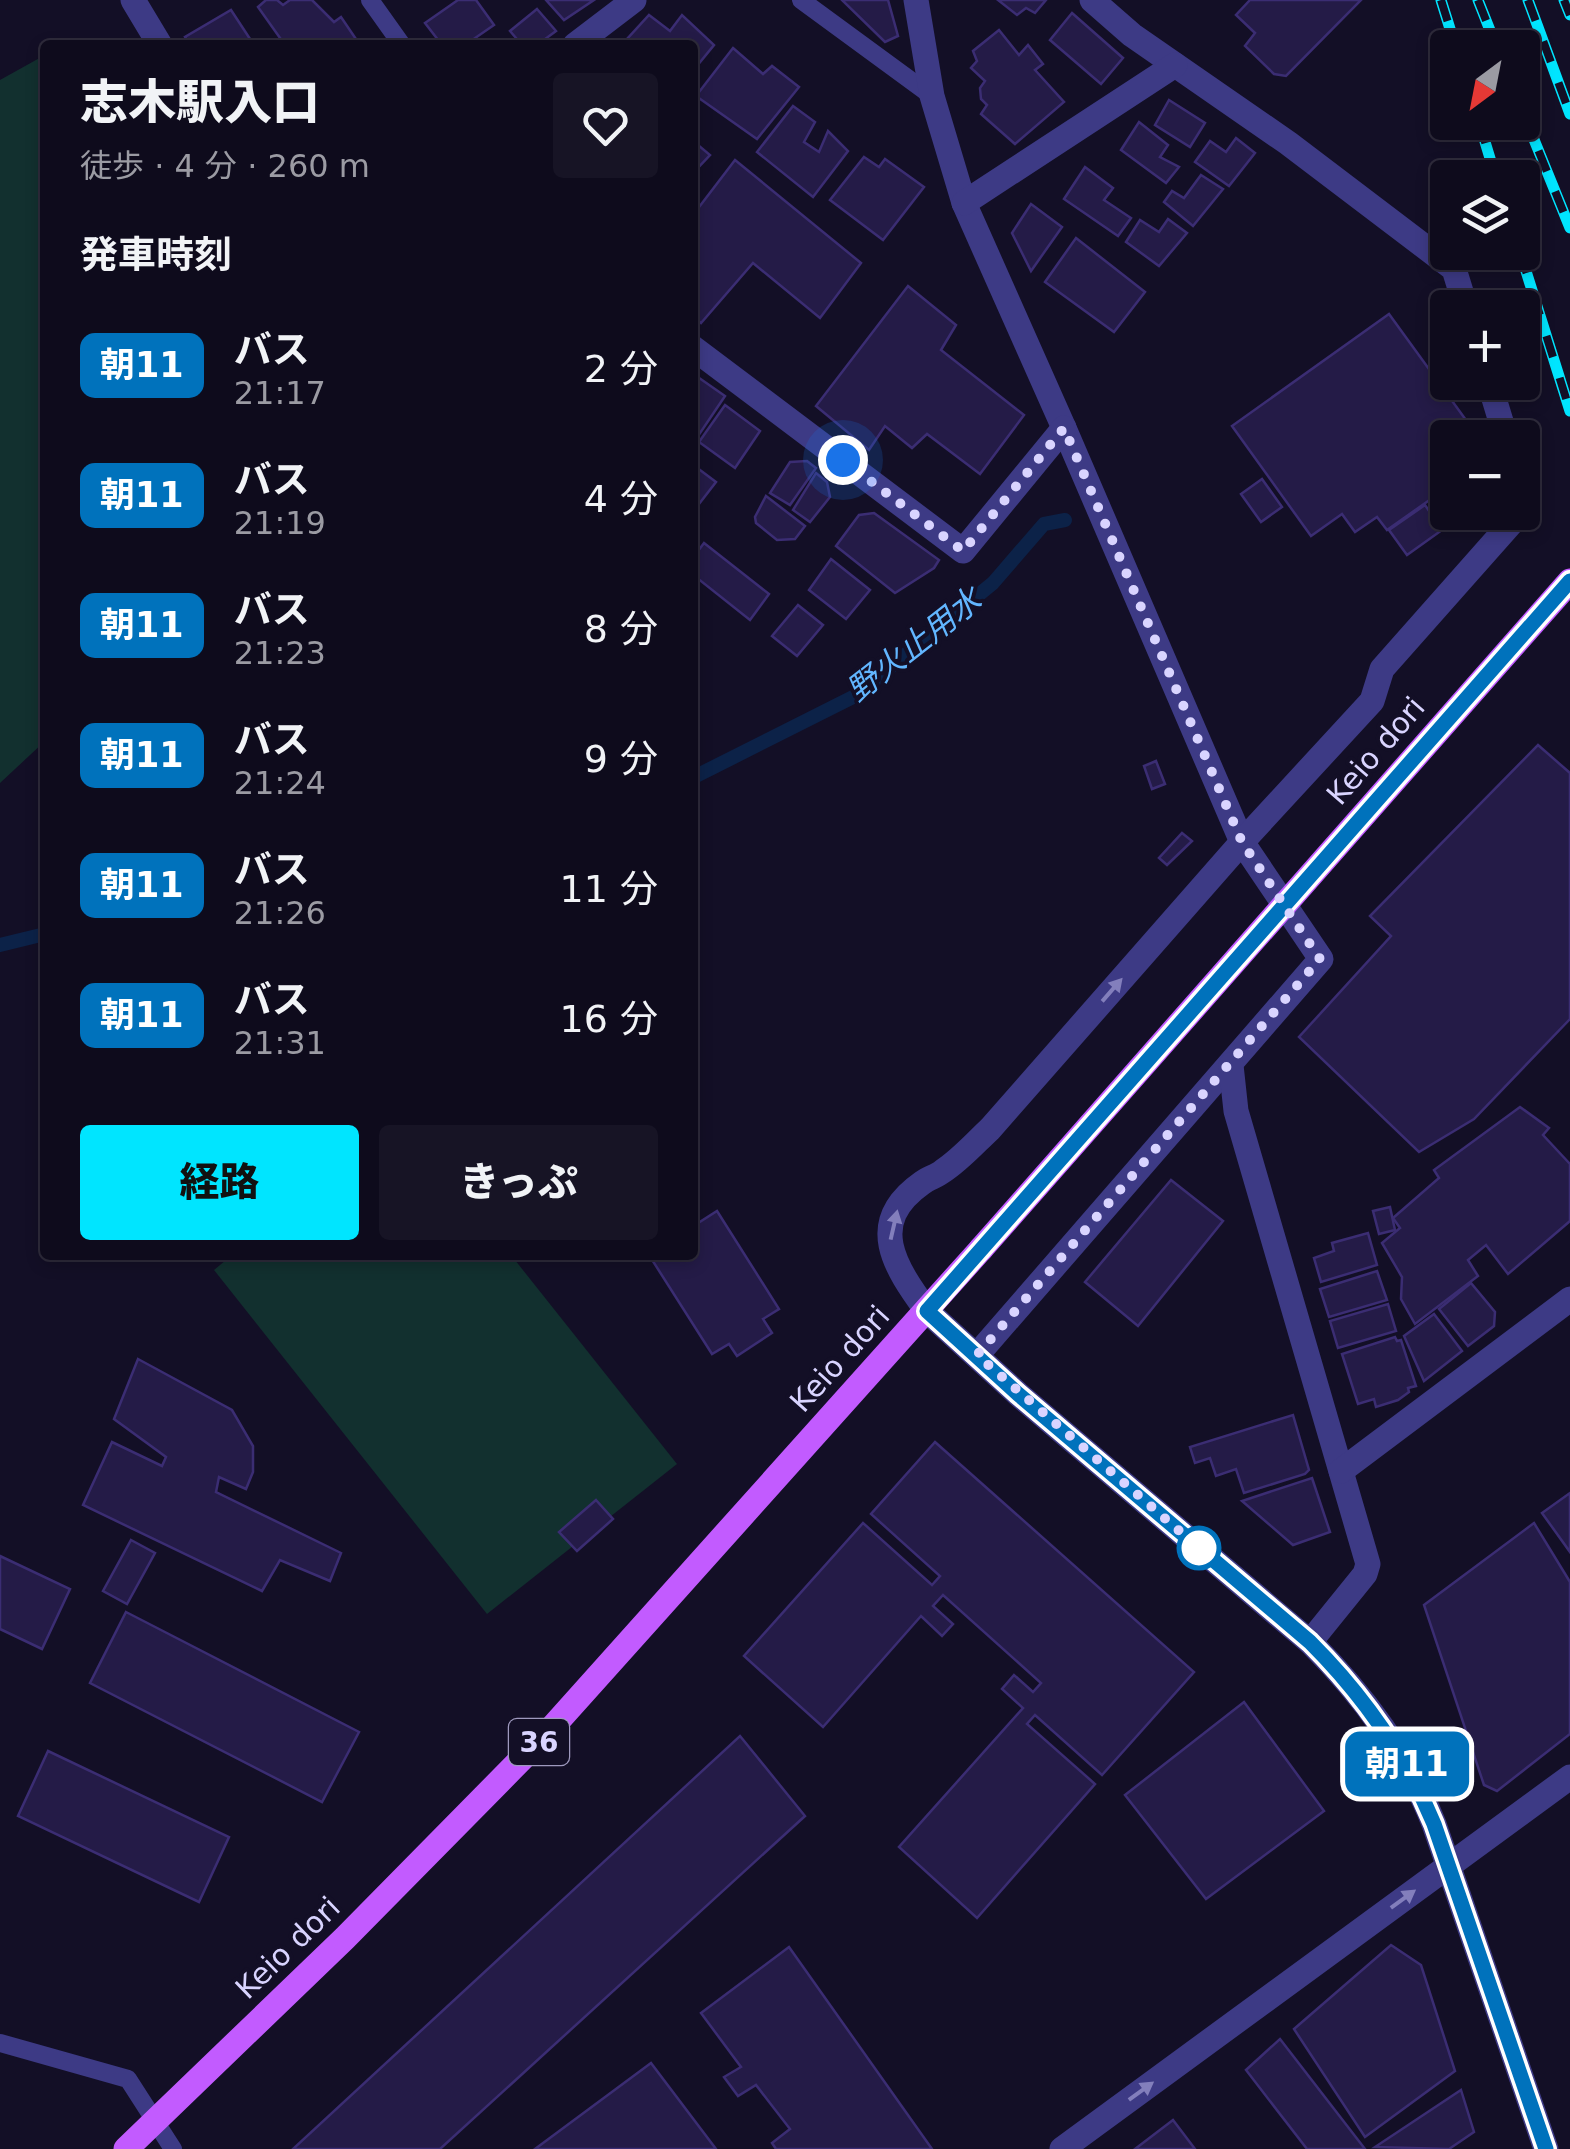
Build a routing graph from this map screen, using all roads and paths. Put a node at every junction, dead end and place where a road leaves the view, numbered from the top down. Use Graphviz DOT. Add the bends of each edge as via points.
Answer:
graph roads {
  1 [pos="133,0"];
  2 [pos="370,0"];
  3 [pos="634,0"];
  4 [pos="802,0"];
  5 [pos="916,0"];
  6 [pos="1092,0"];
  7 [pos="157,40"];
  8 [pos="398,40"];
  9 [pos="581,40"];
  10 [pos="1175,65"];
  11 [pos="932,96"];
  12 [pos="964,203"];
  13 [pos="1460,290"];
  14 [pos="698,352"];
  15 [pos="1065,429"];
  16 [pos="1505,530"];
  17 [pos="1570,581"];
  18 [pos="1242,842"];
  19 [pos="1231,1065"];
  20 [pos="1570,1298"];
  21 [pos="927,1311"];
  22 [pos="977,1355"];
  23 [pos="1341,1471"];
  24 [pos="1310,1642"];
  25 [pos="1570,1777"];
  26 [pos="1450,1864"];
  27 [pos="0,2043"];
  28 [pos="155,2122"];
  29 [pos="126,2149"];
  30 [pos="174,2149"];
  31 [pos="1062,2149"];
  32 [pos="1546,2149"];
  1 -- 7 [label="street"];
  2 -- 8 [label="lane"];
  3 -- 9 [label="street"];
  4 -- 11 [label="lane"];
  5 -- 11 [label="street"];
  6 -- 10 [label="street"];
  10 -- 12 [label="street"];
  10 -- 13 [label="street" via="1454,269"];
  11 -- 12 [label="street"];
  12 -- 15 [label="street"];
  14 -- 15 [label="street" via="963,551"];
  15 -- 18 [label="street"];
  16 -- 18 [label="street" via="1382,669 1372,702"];
  17 -- 21 [label="main road, Keio dori / 36, bridge"];
  18 -- 19 [label="street" via="1320,959"];
  21 -- 18 [label="street, one-way" via="896,1266 891,1218 900,1204 990,1129"];
  19 -- 22 [label="street"];
  19 -- 23 [label="street" via="1236,1111"];
  20 -- 23 [label="street"];
  21 -- 22 [label="street"];
  21 -- 28 [label="main road, Keio dori / 36" via="548,1731"];
  22 -- 24 [label="street"];
  23 -- 24 [label="street" via="1368,1564"];
  24 -- 26 [label="street" via="1344,1676 1404,1759"];
  25 -- 26 [label="street"];
  31 -- 26 [label="street, one-way"];
  26 -- 32 [label="street"];
  27 -- 28 [label="lane" via="128,2079"];
  28 -- 29 [label="main road, Keio dori / 36"];
  28 -- 30 [label="lane"];
}
